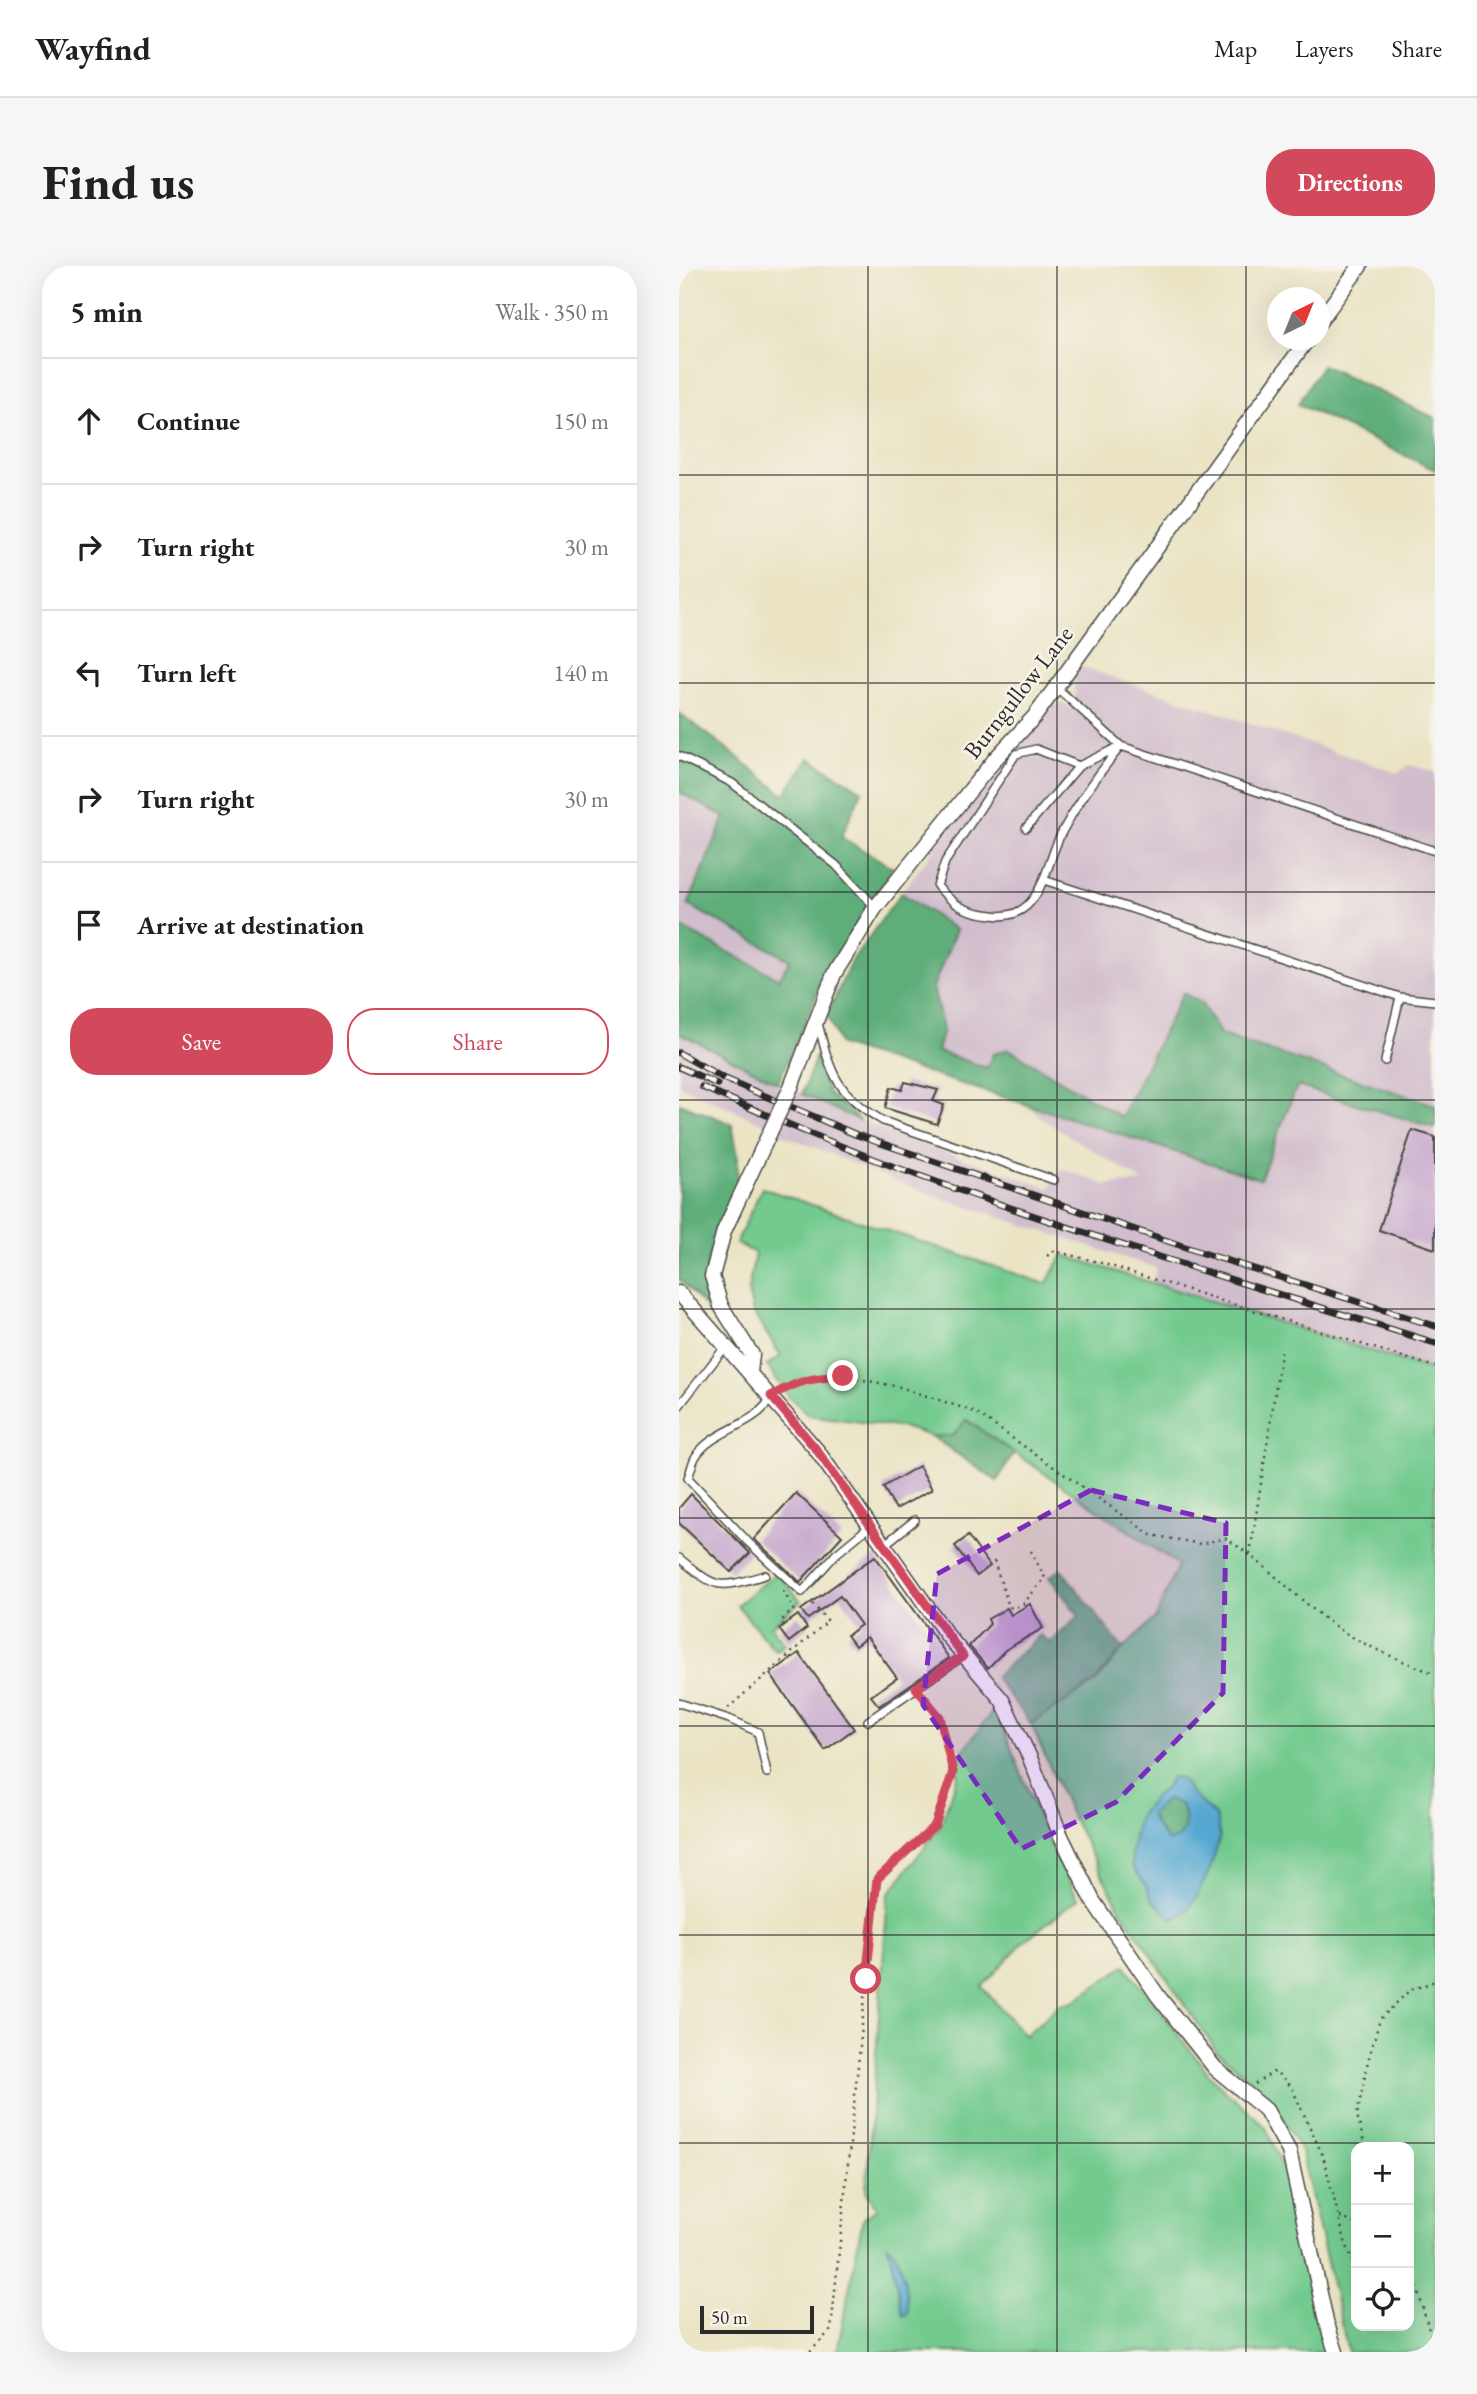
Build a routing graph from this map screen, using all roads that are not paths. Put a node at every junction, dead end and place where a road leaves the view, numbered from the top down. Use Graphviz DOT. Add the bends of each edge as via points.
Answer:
graph roads {
  1 [pos="1360,266"];
  2 [pos="1330,307"];
  3 [pos="1300,350"];
  4 [pos="1055,686"];
  5 [pos="1121,746"];
  6 [pos="679,756"];
  7 [pos="1079,766"];
  8 [pos="1026,828"];
  9 [pos="1435,851"];
  10 [pos="1044,880"];
  11 [pos="876,908"];
  12 [pos="1400,997"];
  13 [pos="1435,1001"];
  14 [pos="817,1019"];
  15 [pos="1385,1061"];
  16 [pos="1054,1180"];
  17 [pos="679,1293"];
  18 [pos="726,1345"];
  19 [pos="750,1372"];
  20 [pos="771,1396"];
  21 [pos="679,1406"];
  22 [pos="915,1520"];
  23 [pos="870,1526"];
  24 [pos="884,1545"];
  25 [pos="679,1558"];
  26 [pos="765,1575"];
  27 [pos="963,1656"];
  28 [pos="679,1703"];
  29 [pos="868,1721"];
  30 [pos="767,1773"];
  31 [pos="1336,2352"];
  1 -- 2 [label="street"];
  3 -- 4 [label="street, Burngullow Lane"];
  4 -- 5 [label="lane"];
  4 -- 11 [label="street, Burngullow Lane"];
  5 -- 7 [label="lane"];
  5 -- 9 [label="lane"];
  5 -- 10 [label="lane" via="1086,789 1061,834"];
  6 -- 11 [label="lane" via="731,783 836,865"];
  7 -- 8 [label="lane"];
  7 -- 10 [label="lane" via="1036,749 1016,754 945,862 937,886 968,912 997,916 1017,914"];
  10 -- 12 [label="lane"];
  11 -- 14 [label="street, Burngullow Lane" via="834,974"];
  12 -- 13 [label="lane"];
  12 -- 15 [label="lane"];
  14 -- 16 [label="lane" via="840,1086 859,1107 883,1121"];
  14 -- 19 [label="street, Burngullow Lane, bridge" via="791,1087 724,1231 712,1276 721,1306 751,1355"];
  17 -- 18 [label="street"];
  18 -- 19 [label="street"];
  18 -- 21 [label="lane"];
  19 -- 20 [label="street"];
  20 -- 23 [label="street" via="816,1449"];
  20 -- 23 [label="lane" via="767,1406 711,1440 696,1457 688,1478 802,1592 835,1554"];
  22 -- 24 [label="lane"];
  23 -- 24 [label="street"];
  24 -- 27 [label="street"];
  25 -- 26 [label="lane" via="708,1582 724,1587"];
  27 -- 29 [label="lane"];
  27 -- 31 [label="street" via="1002,1700 1093,1902 1215,2068 1266,2110 1289,2151"];
  28 -- 30 [label="lane" via="758,1732"];
}
